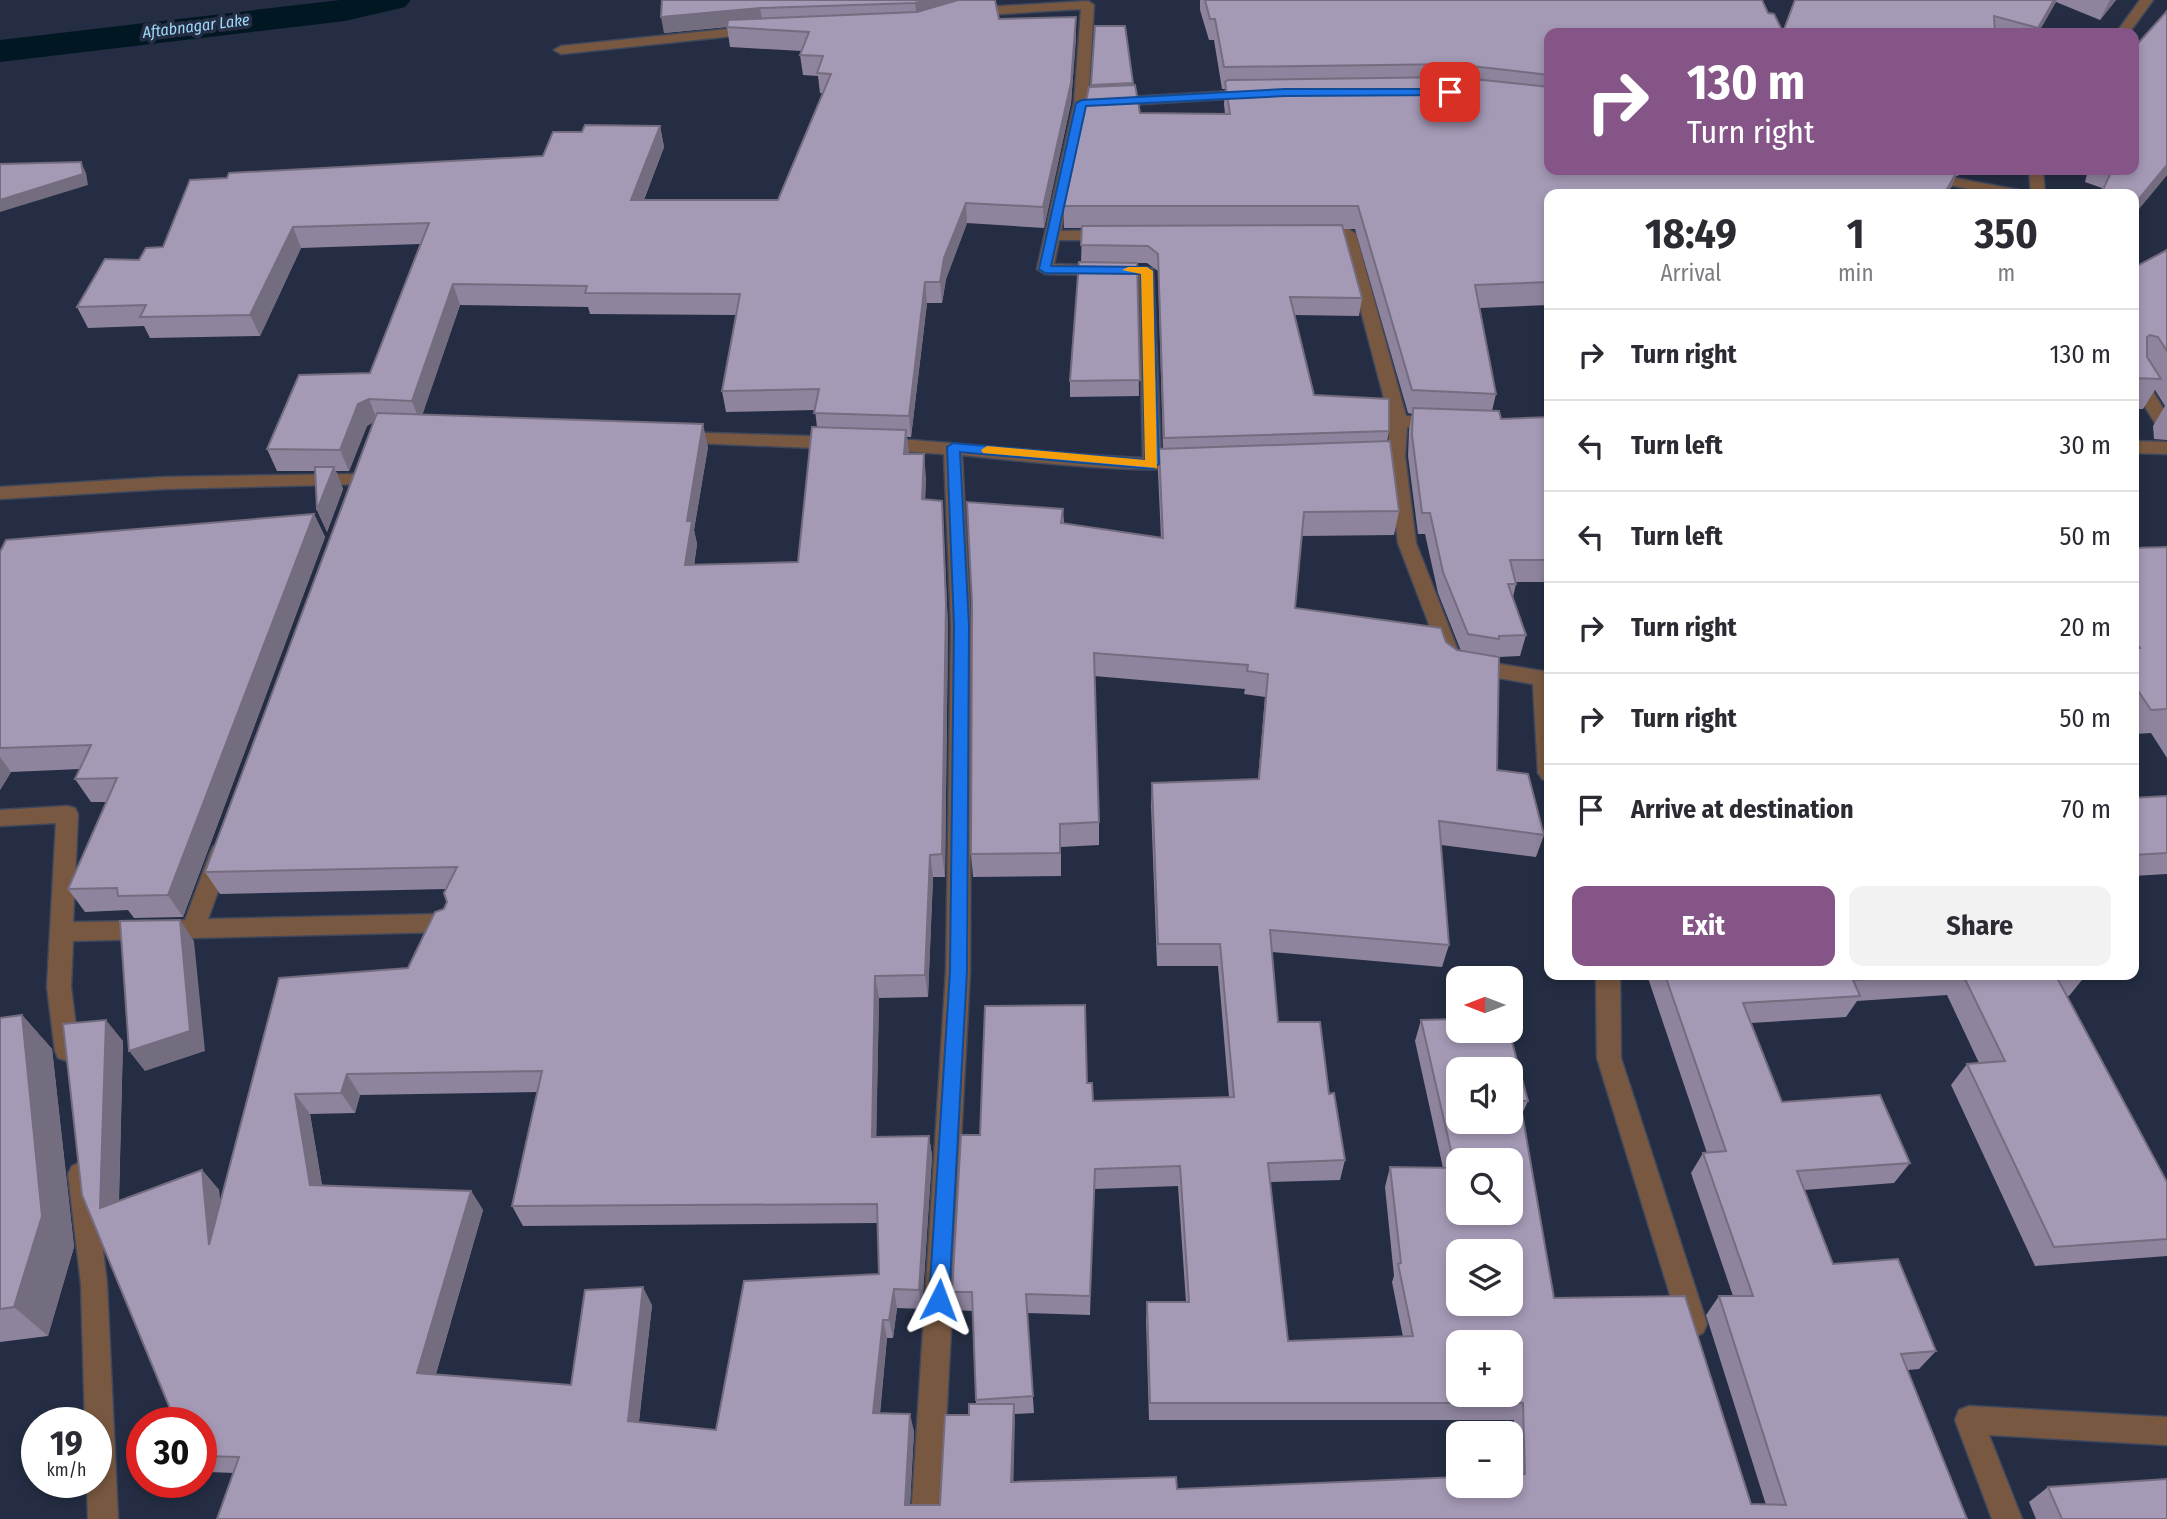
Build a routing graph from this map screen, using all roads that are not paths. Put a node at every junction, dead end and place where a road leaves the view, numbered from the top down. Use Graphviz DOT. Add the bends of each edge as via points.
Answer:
graph roads {
  1 [pos="2147,0"];
  2 [pos="958,13"];
  3 [pos="2126,28"];
  4 [pos="776,29"];
  5 [pos="561,50"];
  6 [pos="1272,93"];
  7 [pos="1082,103"];
  8 [pos="1917,175"];
  9 [pos="1992,189"];
  10 [pos="1298,234"];
  11 [pos="1133,235"];
  12 [pos="1052,236"];
  13 [pos="2139,382"];
  14 [pos="1399,422"];
  15 [pos="1452,423"];
  16 [pos="2167,429"];
  17 [pos="665,437"];
  18 [pos="953,447"];
  19 [pos="2139,447"];
  20 [pos="2167,448"];
  21 [pos="1396,456"];
  22 [pos="1342,458"];
  23 [pos="1206,463"];
  24 [pos="1152,464"];
  25 [pos="0,493"];
  26 [pos="350,505"];
  27 [pos="1544,679"];
  28 [pos="0,818"];
  29 [pos="226,839"];
  30 [pos="443,923"];
  31 [pos="193,929"];
  32 [pos="62,932"];
  33 [pos="1608,980"];
  34 [pos="70,1082"];
  35 [pos="78,1149"];
  36 [pos="1701,1348"];
  37 [pos="2167,1431"];
  38 [pos="103,1519"];
  39 [pos="926,1519"];
  40 [pos="2007,1519"];
  1 -- 3 [label="street"];
  2 -- 7 [label="street" via="1088,5"];
  4 -- 5 [label="street"];
  6 -- 7 [label="street"];
  7 -- 12 [label="street"];
  8 -- 9 [label="street"];
  10 -- 14 [label="street" via="1348,234"];
  11 -- 12 [label="street"];
  12 -- 24 [label="street" via="1045,269 1147,271"];
  13 -- 16 [label="street"];
  14 -- 15 [label="street"];
  14 -- 21 [label="street"];
  17 -- 18 [label="street"];
  18 -- 24 [label="street"];
  18 -- 39 [label="street" via="961,626 958,971"];
  19 -- 20 [label="street"];
  21 -- 22 [label="street"];
  21 -- 27 [label="street" via="1407,542 1453,664"];
  23 -- 24 [label="street"];
  25 -- 26 [label="street" via="362,473"];
  28 -- 32 [label="street" via="68,814"];
  29 -- 31 [label="street"];
  30 -- 31 [label="street"];
  31 -- 32 [label="street"];
  32 -- 34 [label="street" via="59,987"];
  33 -- 36 [label="street" via="1609,1058"];
  35 -- 38 [label="street" via="94,1284"];
  37 -- 40 [label="street" via="1969,1420"];
}
